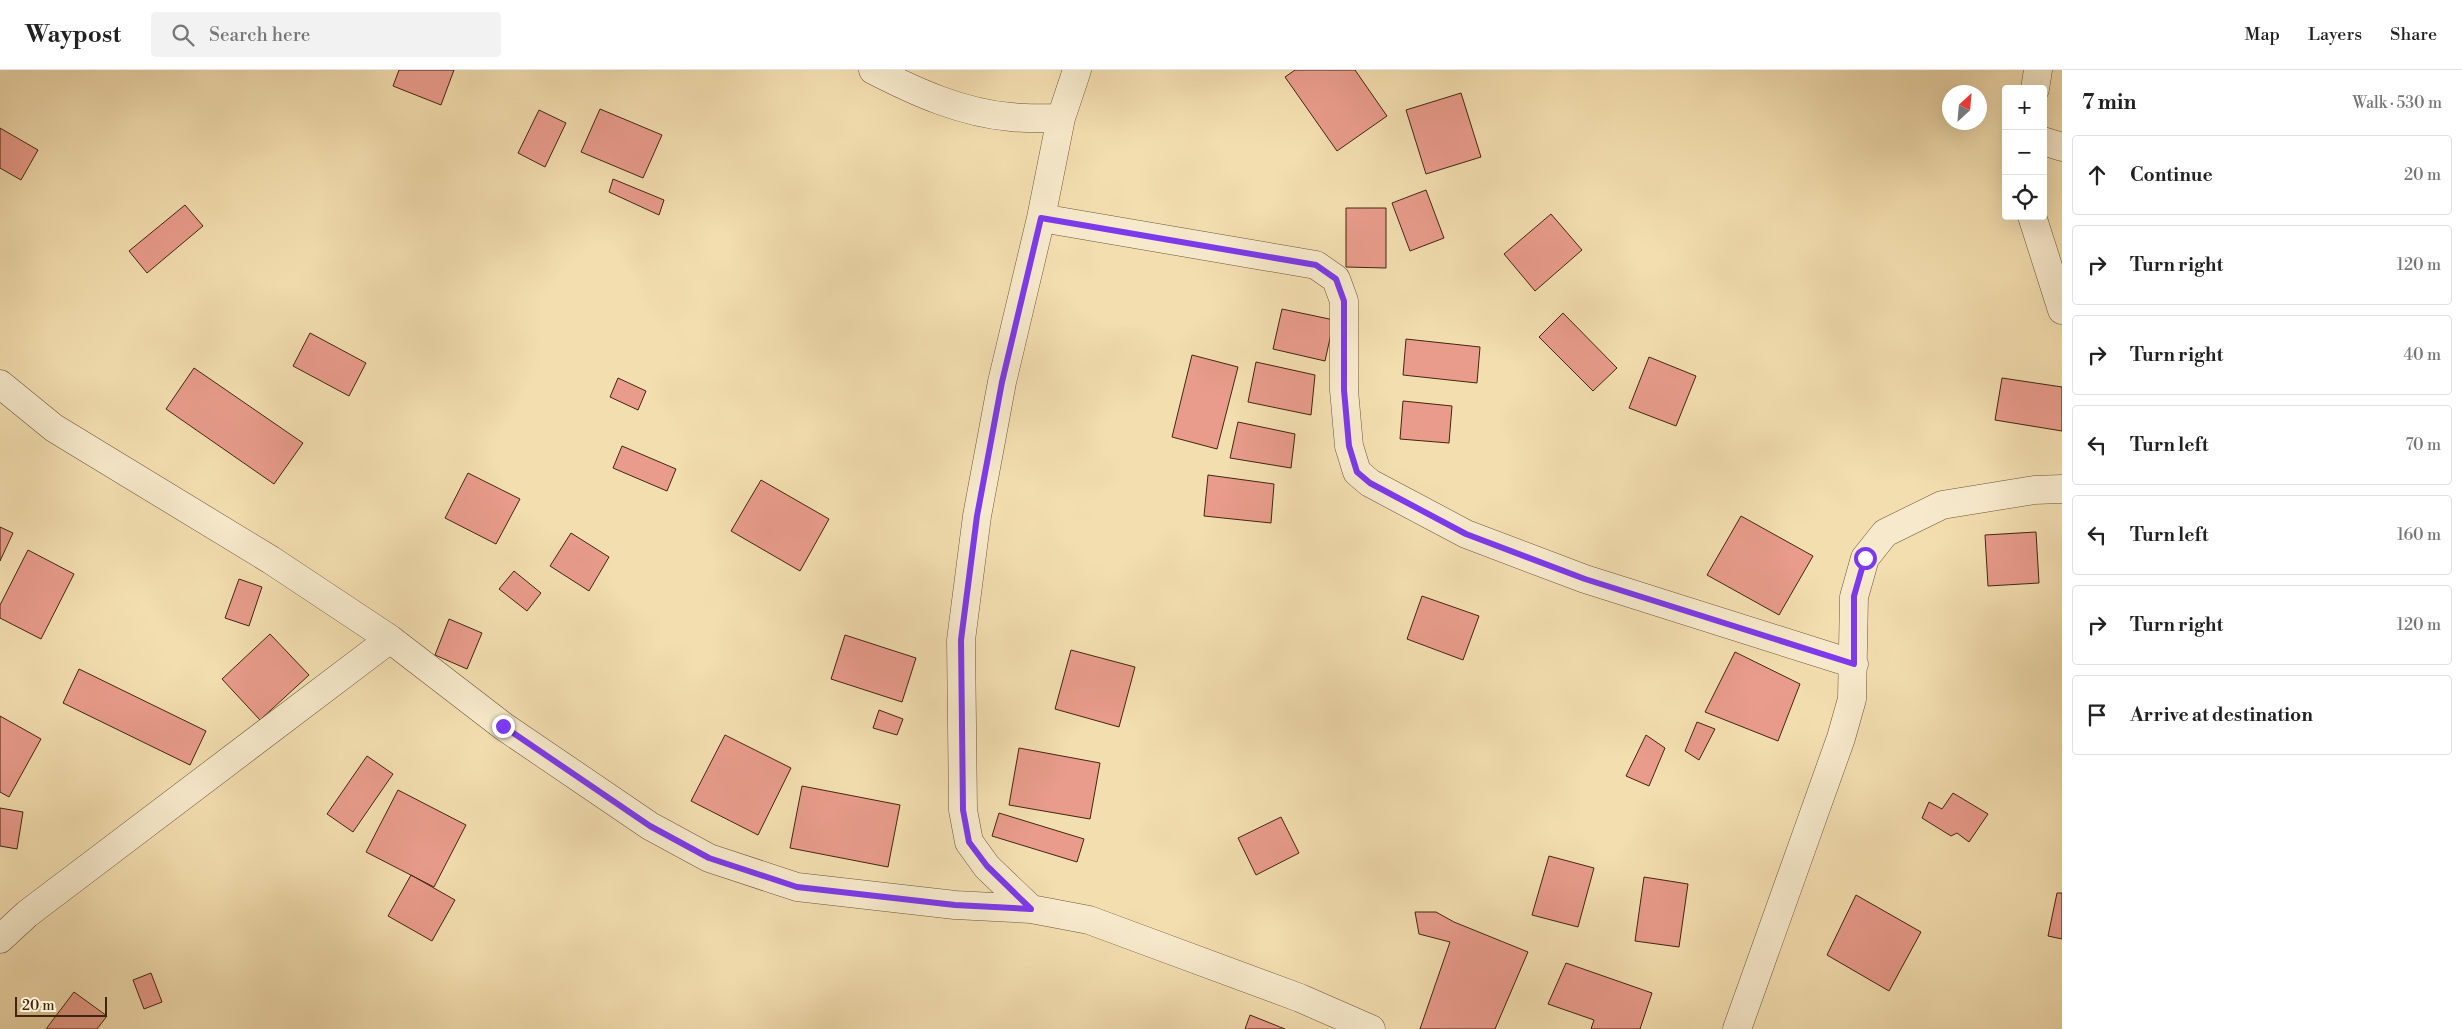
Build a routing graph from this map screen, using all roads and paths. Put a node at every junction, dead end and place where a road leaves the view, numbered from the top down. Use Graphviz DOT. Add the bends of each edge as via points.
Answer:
graph roads {
  1 [pos="873,70"];
  2 [pos="1077,70"];
  3 [pos="2038,70"];
  4 [pos="2036,85"];
  5 [pos="1061,118"];
  6 [pos="2047,142"];
  7 [pos="2062,147"];
  8 [pos="1041,218"];
  9 [pos="2033,220"];
  10 [pos="2062,310"];
  11 [pos="0,384"];
  12 [pos="2062,489"];
  13 [pos="390,639"];
  14 [pos="1854,664"];
  15 [pos="1031,909"];
  16 [pos="0,939"];
  17 [pos="1371,1029"];
  18 [pos="1737,1029"];
  1 -- 5 [label="street" via="952,106 1009,117"];
  2 -- 5 [label="street"];
  3 -- 4 [label="street"];
  5 -- 8 [label="street"];
  6 -- 7 [label="street"];
  8 -- 14 [label="street" via="1316,265 1336,279 1344,301 1344,390 1349,446 1357,472 1370,483 1466,534 1585,579"];
  8 -- 15 [label="street" via="1002,382 977,516 961,640 963,810 969,842 987,866"];
  9 -- 10 [label="street"];
  11 -- 13 [label="street" via="54,428 271,560"];
  12 -- 14 [label="street" via="2034,490 1942,505 1885,533 1865,558 1854,596"];
  13 -- 15 [label="street" via="503,726 650,826 709,858 797,887 955,905"];
  13 -- 16 [label="street" via="27,914"];
  14 -- 18 [label="street" via="1852,699 1841,738"];
  15 -- 17 [label="street" via="1089,920 1300,998"];
}
